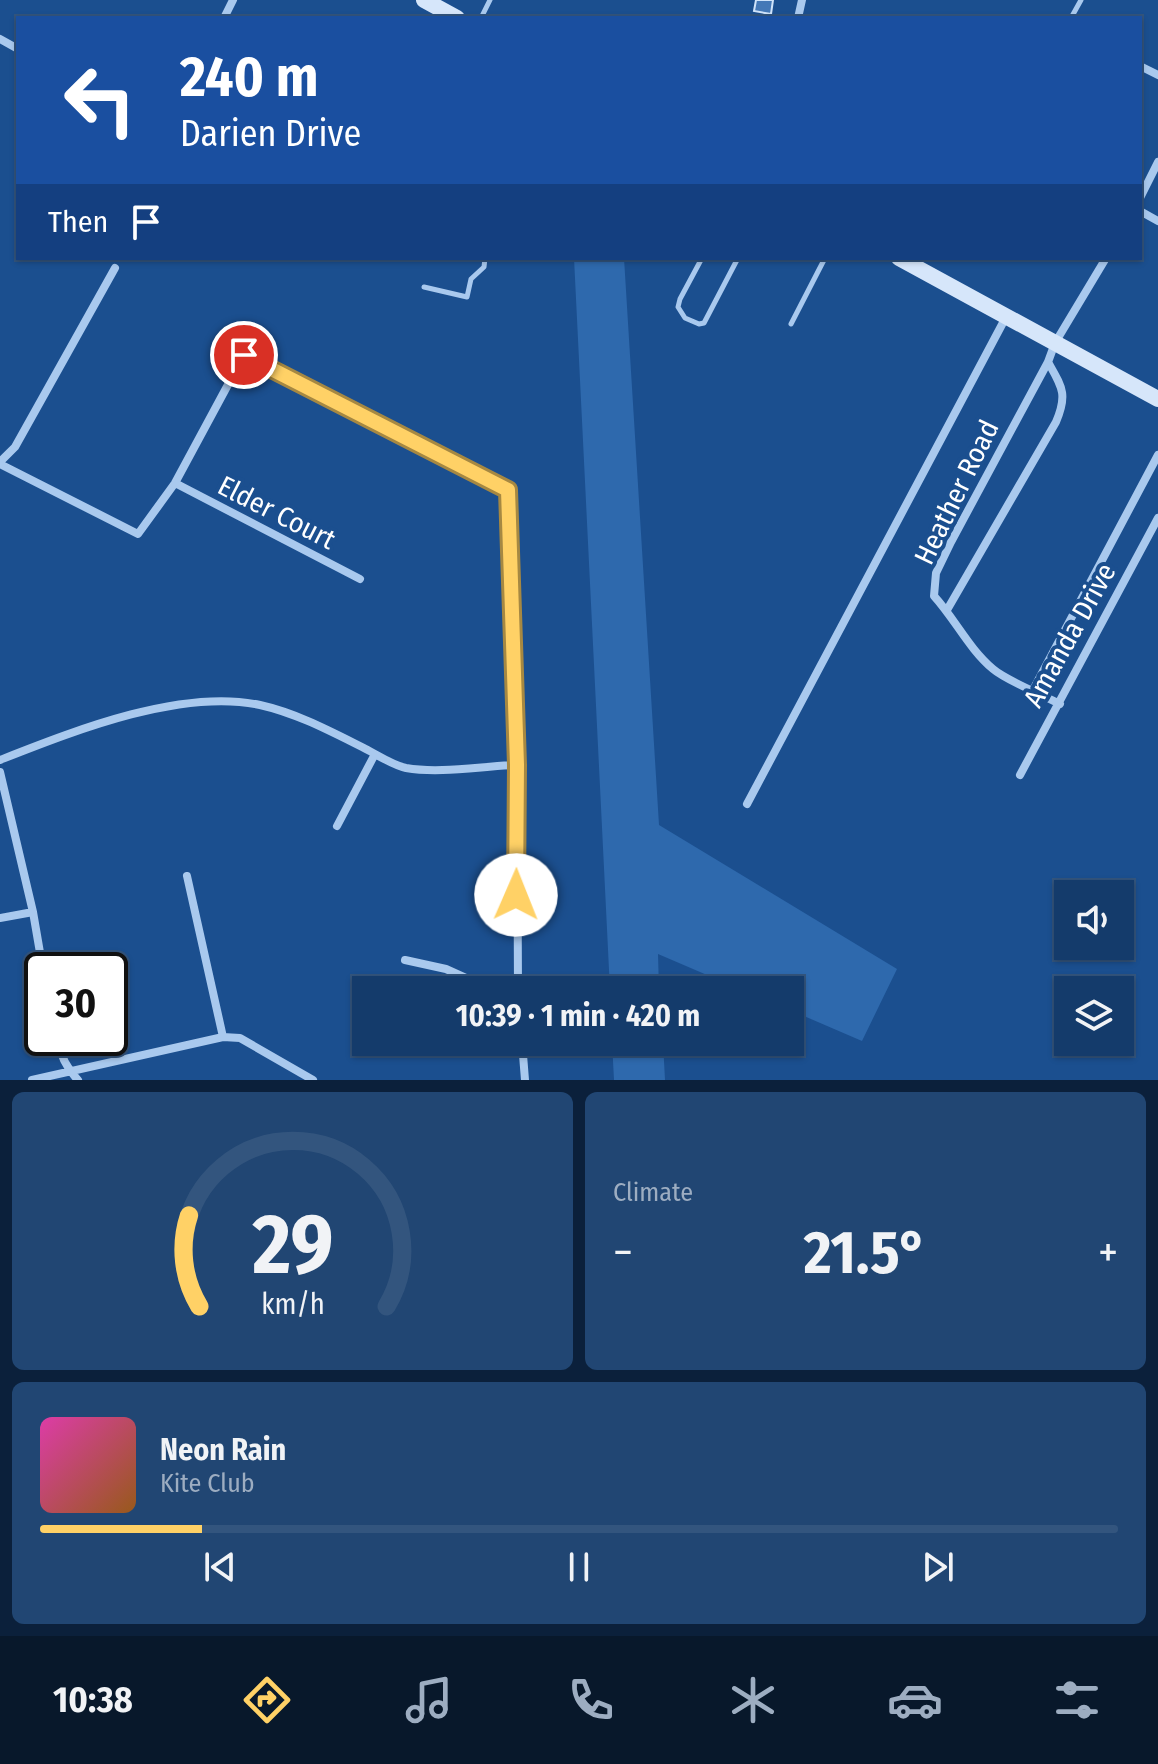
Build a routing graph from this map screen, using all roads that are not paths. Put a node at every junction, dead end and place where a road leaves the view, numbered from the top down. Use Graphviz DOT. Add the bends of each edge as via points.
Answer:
graph roads {
  1 [pos="424,0"];
  2 [pos="438,13"];
  3 [pos="1158,162"];
  4 [pos="1142,194"];
  5 [pos="485,260"];
  6 [pos="701,260"];
  7 [pos="737,260"];
  8 [pos="824,260"];
  9 [pos="906,260"];
  10 [pos="1105,260"];
  11 [pos="115,268"];
  12 [pos="424,287"];
  13 [pos="1006,316"];
  14 [pos="791,324"];
  15 [pos="1055,343"];
  16 [pos="1048,362"];
  17 [pos="1158,399"];
  18 [pos="1158,455"];
  19 [pos="0,463"];
  20 [pos="175,483"];
  21 [pos="1158,518"];
  22 [pos="360,579"];
  23 [pos="947,610"];
  24 [pos="1033,690"];
  25 [pos="1060,704"];
  26 [pos="375,754"];
  27 [pos="0,760"];
  28 [pos="517,765"];
  29 [pos="0,772"];
  30 [pos="1020,775"];
  31 [pos="747,804"];
  32 [pos="337,826"];
  33 [pos="187,876"];
  34 [pos="33,912"];
  35 [pos="0,918"];
  36 [pos="40,952"];
  37 [pos="405,960"];
  38 [pos="461,976"];
  39 [pos="518,976"];
  40 [pos="223,1037"];
  41 [pos="62,1056"];
  42 [pos="523,1056"];
  43 [pos="70,1072"];
  44 [pos="32,1080"];
  45 [pos="78,1080"];
  46 [pos="313,1080"];
  47 [pos="525,1080"];
  1 -- 2 [label="main road"];
  3 -- 4 [label="street"];
  5 -- 12 [label="lane" via="471,279 467,297"];
  6 -- 7 [label="lane" via="678,307 685,318 699,324"];
  8 -- 14 [label="lane"];
  9 -- 13 [label="main road"];
  10 -- 15 [label="street, Heather Road"];
  11 -- 19 [label="street" via="15,447"];
  13 -- 15 [label="main road"];
  13 -- 31 [label="street"];
  15 -- 16 [label="street, Heather Road"];
  15 -- 17 [label="main road"];
  16 -- 23 [label="street, Heather Road" via="936,573 934,596"];
  16 -- 23 [label="street" via="1063,390 1063,406"];
  18 -- 24 [label="street, Amanda Drive"];
  19 -- 20 [label="street" via="138,534"];
  20 -- 22 [label="street, Elder Court"];
  20 -- 28 [label="street" via="244,355 508,490"];
  21 -- 25 [label="street, Amanda Drive"];
  23 -- 24 [label="street, Heather Road" via="994,671"];
  24 -- 25 [label="street, Heather Road"];
  25 -- 30 [label="street, Amanda Drive"];
  26 -- 27 [label="street" via="276,710 214,700 111,720"];
  26 -- 28 [label="street" via="404,768"];
  26 -- 32 [label="street"];
  28 -- 39 [label="street"];
  29 -- 34 [label="street"];
  33 -- 40 [label="street"];
  34 -- 35 [label="street"];
  34 -- 36 [label="street"];
  37 -- 38 [label="street"];
  40 -- 43 [label="street"];
  40 -- 46 [label="street" via="240,1038"];
  41 -- 43 [label="street"];
  42 -- 47 [label="street"];
  43 -- 44 [label="street"];
  43 -- 45 [label="street"];
}
